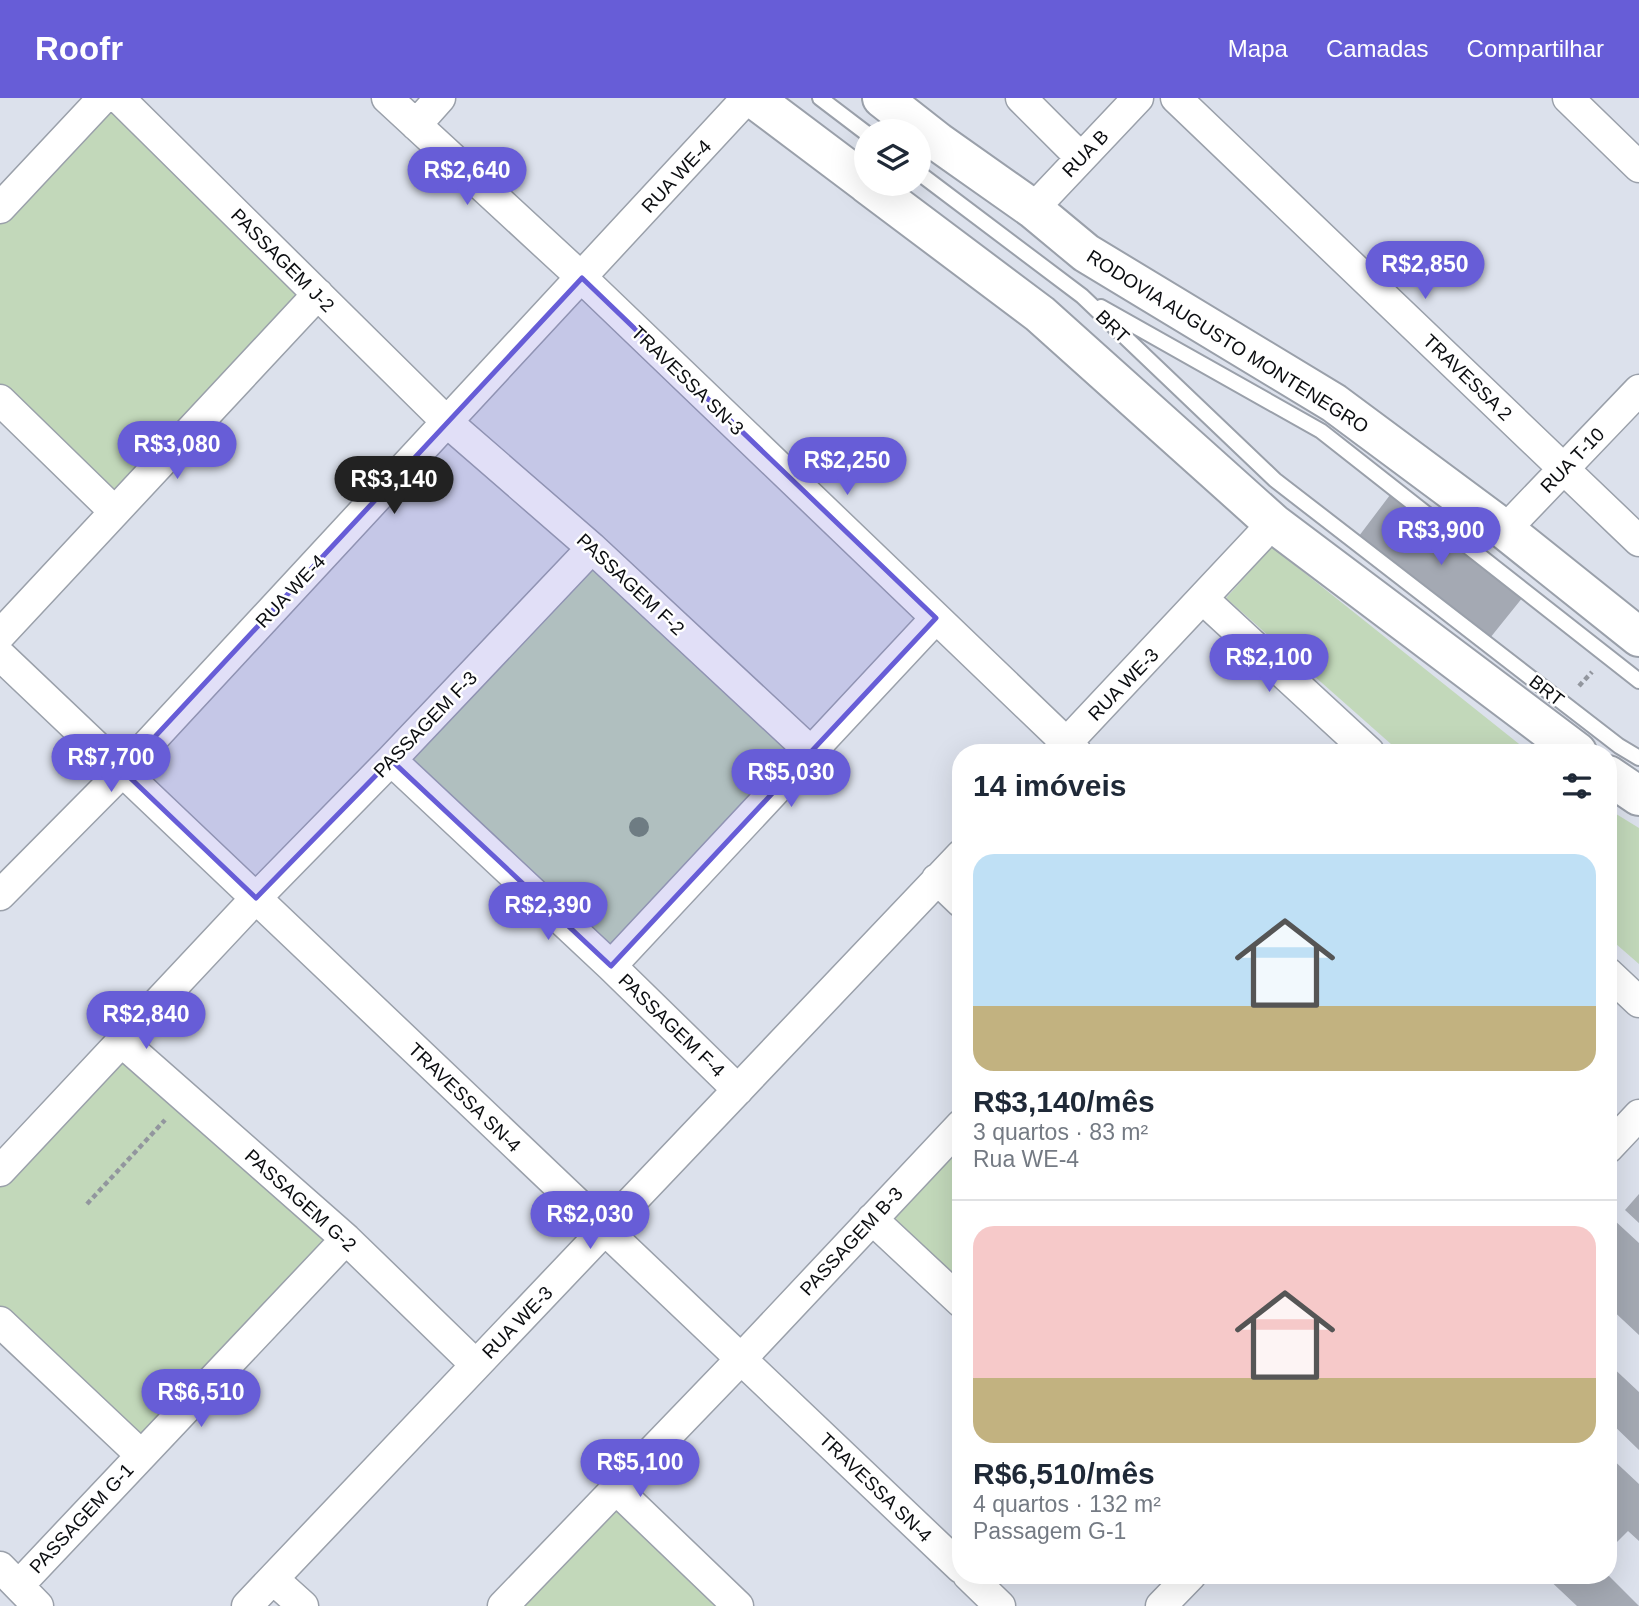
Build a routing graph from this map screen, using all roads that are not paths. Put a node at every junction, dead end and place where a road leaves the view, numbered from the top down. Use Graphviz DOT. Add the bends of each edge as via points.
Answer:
graph roads {
  1 [pos="103,98"];
  2 [pos="119,98"];
  3 [pos="387,98"];
  4 [pos="440,98"];
  5 [pos="747,98"];
  6 [pos="753,98"];
  7 [pos="820,98"];
  8 [pos="882,98"];
  9 [pos="1021,98"];
  10 [pos="1138,98"];
  11 [pos="1176,98"];
  12 [pos="1568,98"];
  13 [pos="854,124"];
  14 [pos="416,125"];
  15 [pos="1081,158"];
  16 [pos="1639,167"];
  17 [pos="854,173"];
  18 [pos="931,182"];
  19 [pos="884,196"];
  20 [pos="0,208"];
  21 [pos="1033,209"];
  22 [pos="582,278"];
  23 [pos="318,294"];
  24 [pos="1082,296"];
  25 [pos="1639,390"];
  26 [pos="0,400"];
  27 [pos="447,422"];
  28 [pos="1564,469"];
  29 [pos="114,511"];
  30 [pos="1273,523"];
  31 [pos="1505,530"];
  32 [pos="1639,541"];
  33 [pos="592,548"];
  34 [pos="1203,599"];
  35 [pos="936,618"];
  36 [pos="0,635"];
  37 [pos="1639,637"];
  38 [pos="0,655"];
  39 [pos="1639,681"];
  40 [pos="1061,744"];
  41 [pos="1072,744"];
  42 [pos="1360,744"];
  43 [pos="1566,744"];
  44 [pos="1616,744"];
  45 [pos="1617,744"];
  46 [pos="810,751"];
  47 [pos="1639,758"];
  48 [pos="391,760"];
  49 [pos="123,771"];
  50 [pos="1617,781"];
  51 [pos="1639,796"];
  52 [pos="952,864"];
  53 [pos="937,879"];
  54 [pos="952,893"];
  55 [pos="0,895"];
  56 [pos="256,898"];
  57 [pos="611,966"];
  58 [pos="1617,982"];
  59 [pos="1639,1002"];
  60 [pos="121,1041"];
  61 [pos="738,1090"];
  62 [pos="1639,1115"];
  63 [pos="952,1135"];
  64 [pos="1617,1138"];
  65 [pos="0,1171"];
  66 [pos="872,1219"];
  67 [pos="605,1230"];
  68 [pos="346,1238"];
  69 [pos="952,1294"];
  70 [pos="0,1322"];
  71 [pos="742,1358"];
  72 [pos="476,1365"];
  73 [pos="141,1455"];
  74 [pos="615,1488"];
  75 [pos="952,1559"];
  76 [pos="273,1579"];
  77 [pos="977,1584"];
  78 [pos="1182,1584"];
  79 [pos="19,1586"];
  80 [pos="247,1606"];
  81 [pos="303,1606"];
  82 [pos="503,1606"];
  83 [pos="738,1606"];
  84 [pos="1000,1606"];
  85 [pos="1161,1606"];
  1 -- 20 [label="street"];
  2 -- 23 [label="street, PASSAGEM J-2"];
  3 -- 14 [label="street, TRAVESSA SN-3"];
  4 -- 14 [label="street"];
  5 -- 22 [label="street, RUA WE-4"];
  6 -- 17 [label="main road"];
  7 -- 13 [label="lane"];
  8 -- 21 [label="main road, RODOVIA AUGUSTO MONTENEGRO"];
  9 -- 15 [label="street"];
  10 -- 15 [label="street, RUA B"];
  11 -- 28 [label="street, TRAVESSA 2"];
  12 -- 16 [label="street"];
  14 -- 22 [label="street, TRAVESSA SN-3"];
  15 -- 21 [label="street, RUA B"];
  18 -- 24 [label="lane"];
  19 -- 30 [label="main road" via="1040,314"];
  21 -- 31 [label="main road, RODOVIA AUGUSTO MONTENEGRO" via="1086,253 1334,403"];
  22 -- 27 [label="street, RUA WE-4"];
  22 -- 35 [label="street, TRAVESSA SN-3"];
  23 -- 27 [label="street, PASSAGEM J-2"];
  23 -- 29 [label="street"];
  24 -- 39 [label="lane, BRT" via="1321,431"];
  24 -- 44 [label="lane, BRT" via="1275,480"];
  25 -- 28 [label="street, RUA T-10"];
  26 -- 29 [label="street"];
  27 -- 33 [label="street, PASSAGEM F-2"];
  27 -- 49 [label="street, RUA WE-4"];
  28 -- 31 [label="street, RUA T-10"];
  28 -- 32 [label="street, TRAVESSA 2"];
  29 -- 36 [label="street"];
  30 -- 34 [label="street, RUA WE-3"];
  30 -- 43 [label="main road"];
  31 -- 37 [label="main road, RODOVIA AUGUSTO MONTENEGRO"];
  33 -- 46 [label="street, PASSAGEM F-2"];
  33 -- 48 [label="street, PASSAGEM F-3"];
  34 -- 41 [label="street, RUA WE-3"];
  34 -- 42 [label="street"];
  35 -- 40 [label="street, TRAVESSA SN-3"];
  35 -- 46 [label="street"];
  38 -- 49 [label="street, TRAVESSA SN-4"];
  45 -- 47 [label="lane, BRT"];
  46 -- 57 [label="street"];
  48 -- 56 [label="street, PASSAGEM F-3"];
  48 -- 57 [label="street, PASSAGEM F-4"];
  49 -- 55 [label="street, RUA WE-4"];
  49 -- 56 [label="street, TRAVESSA SN-4"];
  50 -- 51 [label="main road"];
  52 -- 53 [label="street, RUA WE-3"];
  53 -- 54 [label="street"];
  53 -- 61 [label="street, RUA WE-3"];
  56 -- 60 [label="street, PASSAGEM F-3"];
  56 -- 67 [label="street, TRAVESSA SN-4"];
  57 -- 61 [label="street, PASSAGEM F-4"];
  58 -- 59 [label="street"];
  60 -- 65 [label="street, PASSAGEM F-3"];
  60 -- 68 [label="street, PASSAGEM G-2"];
  61 -- 67 [label="street, RUA WE-3"];
  62 -- 64 [label="street"];
  63 -- 66 [label="street, PASSAGEM B-3"];
  66 -- 69 [label="street"];
  66 -- 71 [label="street, PASSAGEM B-3"];
  67 -- 71 [label="street, TRAVESSA SN-4"];
  67 -- 72 [label="street, RUA WE-3"];
  68 -- 72 [label="street, PASSAGEM G-2"];
  68 -- 73 [label="street, PASSAGEM G-1"];
  70 -- 73 [label="street"];
  71 -- 74 [label="street, PASSAGEM B-3"];
  71 -- 75 [label="street, TRAVESSA SN-4"];
  72 -- 76 [label="street, RUA WE-3"];
  73 -- 79 [label="street, PASSAGEM G-1"];
  74 -- 82 [label="street, PASSAGEM B-3"];
  74 -- 83 [label="street"];
  76 -- 80 [label="street, RUA WE-3"];
  76 -- 81 [label="street"];
  77 -- 84 [label="street"];
  78 -- 85 [label="street"];
}
